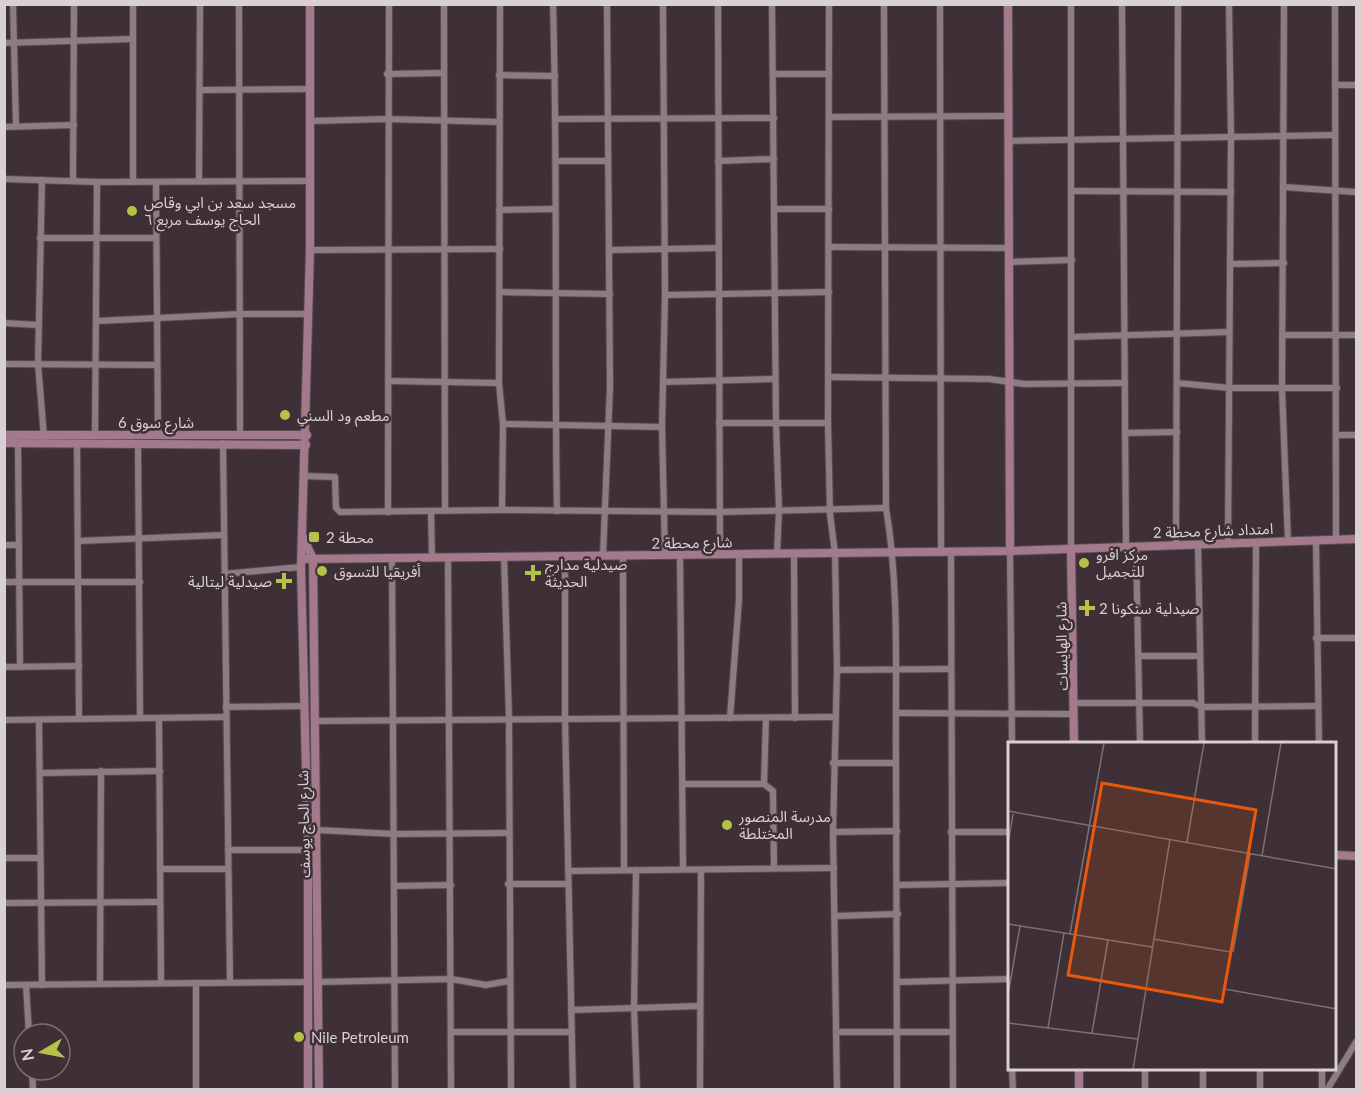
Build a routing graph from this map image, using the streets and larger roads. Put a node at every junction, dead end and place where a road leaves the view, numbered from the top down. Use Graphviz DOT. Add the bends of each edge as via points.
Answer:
graph roads {
  1 [pos="14,4"];
  2 [pos="74,4"];
  3 [pos="133,4"];
  4 [pos="200,4"];
  5 [pos="239,4"];
  6 [pos="310,4"];
  7 [pos="389,4"];
  8 [pos="444,4"];
  9 [pos="500,4"];
  10 [pos="553,4"];
  11 [pos="607,4"];
  12 [pos="663,4"];
  13 [pos="718,4"];
  14 [pos="772,4"];
  15 [pos="829,4"];
  16 [pos="884,4"];
  17 [pos="940,4"];
  18 [pos="1008,4"];
  19 [pos="1071,4"];
  20 [pos="1122,4"];
  21 [pos="1178,4"];
  22 [pos="1229,4"];
  23 [pos="1284,4"];
  24 [pos="1335,4"];
  25 [pos="132,39"];
  26 [pos="74,41"];
  27 [pos="4,43"];
  28 [pos="14,43"];
  29 [pos="443,73"];
  30 [pos="774,74"];
  31 [pos="829,74"];
  32 [pos="387,75"];
  33 [pos="499,75"];
  34 [pos="555,75"];
  35 [pos="1335,85"];
  36 [pos="1356,85"];
  37 [pos="241,89"];
  38 [pos="311,89"];
  39 [pos="200,90"];
  40 [pos="885,116"];
  41 [pos="940,116"];
  42 [pos="1007,116"];
  43 [pos="718,117"];
  44 [pos="829,117"];
  45 [pos="664,118"];
  46 [pos="774,118"];
  47 [pos="387,119"];
  48 [pos="556,120"];
  49 [pos="608,120"];
  50 [pos="442,121"];
  51 [pos="312,122"];
  52 [pos="499,122"];
  53 [pos="74,125"];
  54 [pos="4,126"];
  55 [pos="16,126"];
  56 [pos="1334,135"];
  57 [pos="1176,137"];
  58 [pos="1231,137"];
  59 [pos="1283,137"];
  60 [pos="1123,138"];
  61 [pos="1071,139"];
  62 [pos="1008,141"];
  63 [pos="774,159"];
  64 [pos="556,161"];
  65 [pos="608,161"];
  66 [pos="718,161"];
  67 [pos="4,179"];
  68 [pos="42,180"];
  69 [pos="199,180"];
  70 [pos="239,180"];
  71 [pos="310,181"];
  72 [pos="72,182"];
  73 [pos="96,182"];
  74 [pos="133,182"];
  75 [pos="156,182"];
  76 [pos="1283,187"];
  77 [pos="1336,190"];
  78 [pos="1072,191"];
  79 [pos="1124,192"];
  80 [pos="1177,192"];
  81 [pos="1231,192"];
  82 [pos="1356,192"];
  83 [pos="554,209"];
  84 [pos="775,209"];
  85 [pos="829,209"];
  86 [pos="499,210"];
  87 [pos="40,238"];
  88 [pos="96,238"];
  89 [pos="156,238"];
  90 [pos="829,247"];
  91 [pos="719,248"];
  92 [pos="885,248"];
  93 [pos="1009,248"];
  94 [pos="500,249"];
  95 [pos="665,249"];
  96 [pos="939,249"];
  97 [pos="310,250"];
  98 [pos="387,250"];
  99 [pos="444,250"];
  100 [pos="610,250"];
  101 [pos="1072,260"];
  102 [pos="1009,262"];
  103 [pos="1284,263"];
  104 [pos="1230,264"];
  105 [pos="500,291"];
  106 [pos="775,292"];
  107 [pos="828,292"];
  108 [pos="556,294"];
  109 [pos="610,294"];
  110 [pos="719,294"];
  111 [pos="665,295"];
  112 [pos="240,314"];
  113 [pos="308,314"];
  114 [pos="158,320"];
  115 [pos="97,321"];
  116 [pos="4,323"];
  117 [pos="38,325"];
  118 [pos="1229,332"];
  119 [pos="1177,333"];
  120 [pos="1126,334"];
  121 [pos="1356,334"];
  122 [pos="1284,335"];
  123 [pos="1071,336"];
  124 [pos="1336,336"];
  125 [pos="4,364"];
  126 [pos="38,364"];
  127 [pos="96,365"];
  128 [pos="157,365"];
  129 [pos="829,377"];
  130 [pos="886,377"];
  131 [pos="941,377"];
  132 [pos="775,379"];
  133 [pos="389,381"];
  134 [pos="444,381"];
  135 [pos="719,381"];
  136 [pos="664,382"];
  137 [pos="1009,382"];
  138 [pos="500,383"];
  139 [pos="1125,383"];
  140 [pos="1177,383"];
  141 [pos="1072,384"];
  142 [pos="1230,388"];
  143 [pos="1337,388"];
  144 [pos="1282,389"];
  145 [pos="719,423"];
  146 [pos="776,423"];
  147 [pos="828,423"];
  148 [pos="503,424"];
  149 [pos="555,425"];
  150 [pos="610,426"];
  151 [pos="662,427"];
  152 [pos="1177,432"];
  153 [pos="1125,433"];
  154 [pos="4,435"];
  155 [pos="95,435"];
  156 [pos="158,435"];
  157 [pos="306,435"];
  158 [pos="1337,435"];
  159 [pos="1356,435"];
  160 [pos="240,436"];
  161 [pos="44,439"];
  162 [pos="138,442"];
  163 [pos="4,443"];
  164 [pos="18,443"];
  165 [pos="77,443"];
  166 [pos="223,443"];
  167 [pos="306,445"];
  168 [pos="304,476"];
  169 [pos="886,508"];
  170 [pos="444,510"];
  171 [pos="502,510"];
  172 [pos="779,510"];
  173 [pos="831,510"];
  174 [pos="431,511"];
  175 [pos="557,511"];
  176 [pos="388,512"];
  177 [pos="606,512"];
  178 [pos="665,512"];
  179 [pos="719,512"];
  180 [pos="302,533"];
  181 [pos="223,535"];
  182 [pos="140,538"];
  183 [pos="1336,539"];
  184 [pos="1356,539"];
  185 [pos="1316,540"];
  186 [pos="78,541"];
  187 [pos="1288,541"];
  188 [pos="1256,543"];
  189 [pos="1198,544"];
  190 [pos="1228,544"];
  191 [pos="4,545"];
  192 [pos="19,545"];
  193 [pos="1176,545"];
  194 [pos="1126,547"];
  195 [pos="1136,547"];
  196 [pos="1071,549"];
  197 [pos="1010,551"];
  198 [pos="835,553"];
  199 [pos="894,553"];
  200 [pos="946,553"];
  201 [pos="777,554"];
  202 [pos="794,554"];
  203 [pos="565,555"];
  204 [pos="680,555"];
  205 [pos="720,555"];
  206 [pos="739,555"];
  207 [pos="504,556"];
  208 [pos="603,556"];
  209 [pos="623,556"];
  210 [pos="665,556"];
  211 [pos="392,557"];
  212 [pos="432,557"];
  213 [pos="448,557"];
  214 [pos="313,559"];
  215 [pos="302,563"];
  216 [pos="224,574"];
  217 [pos="79,581"];
  218 [pos="4,582"];
  219 [pos="20,582"];
  220 [pos="140,582"];
  221 [pos="1316,638"];
  222 [pos="1356,638"];
  223 [pos="1139,656"];
  224 [pos="1199,656"];
  225 [pos="79,666"];
  226 [pos="4,667"];
  227 [pos="20,667"];
  228 [pos="896,669"];
  229 [pos="951,669"];
  230 [pos="837,670"];
  231 [pos="1140,702"];
  232 [pos="1075,703"];
  233 [pos="305,706"];
  234 [pos="1318,706"];
  235 [pos="226,707"];
  236 [pos="1202,707"];
  237 [pos="1255,707"];
  238 [pos="896,713"];
  239 [pos="950,714"];
  240 [pos="1074,714"];
  241 [pos="1012,715"];
  242 [pos="682,716"];
  243 [pos="226,717"];
  244 [pos="565,717"];
  245 [pos="623,717"];
  246 [pos="834,717"];
  247 [pos="140,718"];
  248 [pos="159,718"];
  249 [pos="450,718"];
  250 [pos="509,718"];
  251 [pos="730,718"];
  252 [pos="766,718"];
  253 [pos="795,718"];
  254 [pos="80,719"];
  255 [pos="392,719"];
  256 [pos="4,720"];
  257 [pos="39,720"];
  258 [pos="315,721"];
  259 [pos="1012,742"];
  260 [pos="1074,742"];
  261 [pos="1140,742"];
  262 [pos="1202,742"];
  263 [pos="1255,742"];
  264 [pos="1319,742"];
  265 [pos="896,763"];
  266 [pos="833,764"];
  267 [pos="100,771"];
  268 [pos="160,771"];
  269 [pos="40,773"];
  270 [pos="764,783"];
  271 [pos="683,784"];
  272 [pos="317,830"];
  273 [pos="897,831"];
  274 [pos="833,832"];
  275 [pos="951,832"];
  276 [pos="1008,832"];
  277 [pos="508,833"];
  278 [pos="394,834"];
  279 [pos="451,834"];
  280 [pos="228,850"];
  281 [pos="308,850"];
  282 [pos="1337,855"];
  283 [pos="1356,856"];
  284 [pos="4,858"];
  285 [pos="40,858"];
  286 [pos="774,868"];
  287 [pos="834,868"];
  288 [pos="159,869"];
  289 [pos="228,869"];
  290 [pos="684,869"];
  291 [pos="624,870"];
  292 [pos="636,870"];
  293 [pos="700,870"];
  294 [pos="568,871"];
  295 [pos="1008,883"];
  296 [pos="508,884"];
  297 [pos="568,884"];
  298 [pos="952,884"];
  299 [pos="451,885"];
  300 [pos="898,885"];
  301 [pos="394,886"];
  302 [pos="101,902"];
  303 [pos="160,902"];
  304 [pos="4,903"];
  305 [pos="41,903"];
  306 [pos="898,914"];
  307 [pos="835,916"];
  308 [pos="451,979"];
  309 [pos="1008,979"];
  310 [pos="394,981"];
  311 [pos="509,981"];
  312 [pos="161,982"];
  313 [pos="230,982"];
  314 [pos="313,982"];
  315 [pos="899,982"];
  316 [pos="100,983"];
  317 [pos="196,983"];
  318 [pos="952,983"];
  319 [pos="4,985"];
  320 [pos="26,985"];
  321 [pos="42,985"];
  322 [pos="700,1006"];
  323 [pos="634,1007"];
  324 [pos="571,1010"];
  325 [pos="28,1022"];
  326 [pos="451,1032"];
  327 [pos="511,1032"];
  328 [pos="571,1032"];
  329 [pos="837,1032"];
  330 [pos="897,1032"];
  331 [pos="953,1032"];
  332 [pos="1356,1042"];
  333 [pos="1012,1070"];
  334 [pos="1078,1070"];
  335 [pos="1145,1070"];
  336 [pos="1203,1070"];
  337 [pos="1260,1070"];
  338 [pos="1322,1070"];
  339 [pos="196,1089"];
  340 [pos="308,1089"];
  341 [pos="319,1089"];
  342 [pos="395,1089"];
  343 [pos="451,1089"];
  344 [pos="511,1089"];
  345 [pos="573,1089"];
  346 [pos="637,1089"];
  347 [pos="700,1089"];
  348 [pos="837,1089"];
  349 [pos="897,1089"];
  350 [pos="953,1089"];
  351 [pos="1013,1089"];
  352 [pos="1079,1089"];
  353 [pos="1145,1089"];
  354 [pos="1203,1089"];
  355 [pos="1260,1089"];
  356 [pos="1322,1089"];
  357 [pos="1327,1089"];
  1 -- 28 [label="street"];
  2 -- 26 [label="street"];
  3 -- 25 [label="street"];
  4 -- 39 [label="street"];
  5 -- 37 [label="street"];
  6 -- 38 [label="street, شارع الحاج يوسف"];
  7 -- 32 [label="street"];
  8 -- 29 [label="street"];
  9 -- 33 [label="street"];
  10 -- 34 [label="street"];
  11 -- 49 [label="street"];
  12 -- 45 [label="street"];
  13 -- 43 [label="street"];
  14 -- 30 [label="street"];
  15 -- 31 [label="street"];
  16 -- 40 [label="street"];
  17 -- 41 [label="street"];
  18 -- 42 [label="street"];
  19 -- 61 [label="street"];
  20 -- 60 [label="street"];
  21 -- 57 [label="street"];
  22 -- 58 [label="street"];
  23 -- 59 [label="street"];
  24 -- 35 [label="street"];
  25 -- 26 [label="street"];
  25 -- 74 [label="street"];
  26 -- 28 [label="street"];
  26 -- 53 [label="street"];
  27 -- 28 [label="street"];
  28 -- 55 [label="street"];
  29 -- 32 [label="street"];
  29 -- 50 [label="street"];
  30 -- 31 [label="street"];
  30 -- 46 [label="street"];
  31 -- 44 [label="street"];
  32 -- 47 [label="street"];
  33 -- 34 [label="street"];
  33 -- 52 [label="street"];
  34 -- 48 [label="street"];
  35 -- 36 [label="street"];
  35 -- 56 [label="street"];
  37 -- 38 [label="street"];
  37 -- 39 [label="street"];
  37 -- 70 [label="street"];
  38 -- 51 [label="street, شارع الحاج يوسف"];
  39 -- 69 [label="street"];
  40 -- 41 [label="street"];
  40 -- 44 [label="street"];
  40 -- 92 [label="street"];
  41 -- 42 [label="street"];
  41 -- 96 [label="street"];
  42 -- 62 [label="street"];
  43 -- 45 [label="street"];
  43 -- 46 [label="street"];
  43 -- 66 [label="street"];
  44 -- 85 [label="street"];
  45 -- 49 [label="street"];
  45 -- 95 [label="street"];
  46 -- 63 [label="street"];
  47 -- 50 [label="street"];
  47 -- 51 [label="street"];
  47 -- 98 [label="street"];
  48 -- 49 [label="street"];
  48 -- 64 [label="street"];
  49 -- 65 [label="street"];
  50 -- 52 [label="street"];
  50 -- 99 [label="street"];
  51 -- 71 [label="street, شارع الحاج يوسف"];
  52 -- 86 [label="street"];
  53 -- 55 [label="street"];
  53 -- 72 [label="street"];
  54 -- 55 [label="street"];
  56 -- 59 [label="street"];
  56 -- 77 [label="street"];
  57 -- 58 [label="street"];
  57 -- 60 [label="street"];
  57 -- 80 [label="street"];
  58 -- 59 [label="street"];
  58 -- 81 [label="street"];
  59 -- 76 [label="street"];
  60 -- 61 [label="street"];
  60 -- 79 [label="street"];
  61 -- 62 [label="street"];
  61 -- 78 [label="street"];
  62 -- 93 [label="street"];
  63 -- 66 [label="street"];
  63 -- 84 [label="street"];
  64 -- 65 [label="street"];
  64 -- 83 [label="street"];
  65 -- 100 [label="street"];
  66 -- 91 [label="street"];
  67 -- 68 [label="street"];
  68 -- 72 [label="street"];
  68 -- 87 [label="street"];
  69 -- 70 [label="street"];
  69 -- 75 [label="street"];
  70 -- 71 [label="street"];
  70 -- 112 [label="street"];
  71 -- 97 [label="street, شارع الحاج يوسف"];
  72 -- 73 [label="street"];
  73 -- 74 [label="street"];
  73 -- 88 [label="street"];
  74 -- 75 [label="street"];
  75 -- 89 [label="street"];
  76 -- 77 [label="street"];
  76 -- 103 [label="street"];
  77 -- 82 [label="street"];
  77 -- 124 [label="street"];
  78 -- 79 [label="street"];
  78 -- 101 [label="street"];
  79 -- 80 [label="street"];
  79 -- 120 [label="street"];
  80 -- 81 [label="street"];
  80 -- 119 [label="street"];
  81 -- 104 [label="street"];
  83 -- 86 [label="street"];
  83 -- 108 [label="street"];
  84 -- 85 [label="street"];
  84 -- 106 [label="street"];
  85 -- 90 [label="street"];
  86 -- 94 [label="street"];
  87 -- 88 [label="street"];
  87 -- 117 [label="street"];
  88 -- 89 [label="street"];
  88 -- 115 [label="street"];
  89 -- 114 [label="street"];
  90 -- 92 [label="street"];
  90 -- 107 [label="street"];
  91 -- 95 [label="street"];
  91 -- 110 [label="street"];
  92 -- 96 [label="street"];
  92 -- 130 [label="street"];
  93 -- 96 [label="street"];
  93 -- 102 [label="street"];
  94 -- 99 [label="street"];
  94 -- 105 [label="street"];
  95 -- 100 [label="street"];
  95 -- 111 [label="street"];
  96 -- 131 [label="street"];
  97 -- 98 [label="street"];
  97 -- 113 [label="street, شارع الحاج يوسف"];
  98 -- 99 [label="street"];
  98 -- 133 [label="street"];
  99 -- 134 [label="street"];
  100 -- 109 [label="street"];
  101 -- 102 [label="street"];
  101 -- 123 [label="street"];
  102 -- 137 [label="street"];
  103 -- 104 [label="street"];
  103 -- 122 [label="street"];
  104 -- 118 [label="street"];
  105 -- 108 [label="street"];
  105 -- 138 [label="street"];
  106 -- 107 [label="street"];
  106 -- 110 [label="street"];
  106 -- 132 [label="street"];
  107 -- 129 [label="street"];
  108 -- 109 [label="street"];
  108 -- 149 [label="street"];
  109 -- 150 [label="street"];
  110 -- 111 [label="street"];
  110 -- 135 [label="street"];
  111 -- 136 [label="street"];
  112 -- 113 [label="street"];
  112 -- 114 [label="street"];
  112 -- 160 [label="street"];
  113 -- 157 [label="street, شارع الحاج يوسف"];
  114 -- 115 [label="street"];
  114 -- 128 [label="street"];
  115 -- 127 [label="street"];
  116 -- 117 [label="street"];
  117 -- 126 [label="street"];
  118 -- 119 [label="street"];
  118 -- 142 [label="street"];
  119 -- 120 [label="street"];
  119 -- 140 [label="street"];
  120 -- 123 [label="street"];
  120 -- 139 [label="street"];
  121 -- 124 [label="street"];
  122 -- 124 [label="street"];
  122 -- 144 [label="street"];
  123 -- 141 [label="street"];
  124 -- 143 [label="street"];
  125 -- 126 [label="street"];
  126 -- 127 [label="street"];
  126 -- 161 [label="street"];
  127 -- 128 [label="street"];
  127 -- 155 [label="street"];
  128 -- 156 [label="street"];
  129 -- 130 [label="street"];
  129 -- 147 [label="street"];
  130 -- 131 [label="street"];
  130 -- 169 [label="street"];
  131 -- 137 [label="street"];
  131 -- 200 [label="street"];
  132 -- 135 [label="street"];
  132 -- 146 [label="street"];
  133 -- 134 [label="street"];
  133 -- 176 [label="street"];
  134 -- 138 [label="street"];
  134 -- 170 [label="street"];
  135 -- 136 [label="street"];
  135 -- 145 [label="street"];
  136 -- 151 [label="street"];
  137 -- 141 [label="street"];
  137 -- 197 [label="street"];
  138 -- 148 [label="street"];
  139 -- 141 [label="street"];
  139 -- 153 [label="street"];
  140 -- 142 [label="street"];
  140 -- 152 [label="street"];
  141 -- 196 [label="street"];
  142 -- 144 [label="street"];
  142 -- 190 [label="street"];
  143 -- 144 [label="street"];
  143 -- 158 [label="street"];
  144 -- 187 [label="street"];
  145 -- 146 [label="street"];
  145 -- 179 [label="street"];
  146 -- 147 [label="street"];
  146 -- 172 [label="street"];
  147 -- 173 [label="street"];
  148 -- 149 [label="street"];
  148 -- 171 [label="street"];
  149 -- 150 [label="street"];
  149 -- 175 [label="street"];
  150 -- 151 [label="street"];
  150 -- 177 [label="street"];
  151 -- 178 [label="street"];
  152 -- 153 [label="street"];
  152 -- 193 [label="street"];
  153 -- 194 [label="street"];
  154 -- 161 [label="street, شارع سوق 6"];
  155 -- 156 [label="street, شارع سوق 6"];
  155 -- 161 [label="street, شارع سوق 6"];
  156 -- 160 [label="street, شارع سوق 6"];
  157 -- 160 [label="street, شارع سوق 6"];
  157 -- 167 [label="street, شارع الحاج يوسف"];
  158 -- 159 [label="street"];
  158 -- 183 [label="street"];
  161 -- 164 [label="street, شارع سوق 6"];
  161 -- 165 [label="street, شارع سوق 6"];
  162 -- 165 [label="street, شارع سوق 6"];
  162 -- 166 [label="street, شارع سوق 6"];
  162 -- 182 [label="street"];
  163 -- 164 [label="street, شارع سوق 6"];
  164 -- 192 [label="street"];
  165 -- 186 [label="street"];
  166 -- 167 [label="street, شارع سوق 6"];
  166 -- 181 [label="street"];
  167 -- 168 [label="street, شارع الحاج يوسف"];
  168 -- 176 [label="street" via="335,477 336,508 340,512"];
  168 -- 180 [label="street, شارع الحاج يوسف"];
  169 -- 173 [label="street"];
  169 -- 199 [label="street"];
  170 -- 171 [label="street"];
  170 -- 174 [label="street"];
  171 -- 175 [label="street"];
  172 -- 173 [label="street"];
  172 -- 179 [label="street"];
  172 -- 201 [label="street"];
  173 -- 198 [label="street"];
  174 -- 176 [label="street"];
  174 -- 212 [label="street"];
  175 -- 177 [label="street"];
  177 -- 178 [label="street"];
  177 -- 208 [label="street"];
  178 -- 179 [label="street"];
  178 -- 210 [label="street"];
  179 -- 205 [label="street"];
  180 -- 214 [label="street"];
  180 -- 215 [label="street, شارع الحاج يوسف"];
  181 -- 182 [label="street"];
  181 -- 216 [label="street"];
  182 -- 186 [label="street"];
  182 -- 220 [label="street"];
  183 -- 184 [label="street, امتداد شارع محطة 2"];
  183 -- 185 [label="street, امتداد شارع محطة 2"];
  185 -- 187 [label="street, امتداد شارع محطة 2"];
  185 -- 221 [label="street"];
  186 -- 217 [label="street"];
  187 -- 188 [label="street, امتداد شارع محطة 2"];
  188 -- 190 [label="street, امتداد شارع محطة 2"];
  188 -- 237 [label="street"];
  189 -- 190 [label="street, امتداد شارع محطة 2"];
  189 -- 193 [label="street, امتداد شارع محطة 2"];
  189 -- 224 [label="street"];
  191 -- 192 [label="street"];
  192 -- 219 [label="street"];
  193 -- 195 [label="street, امتداد شارع محطة 2"];
  194 -- 195 [label="street, امتداد شارع محطة 2"];
  194 -- 196 [label="street, امتداد شارع محطة 2"];
  195 -- 223 [label="street"];
  196 -- 197 [label="street, شارع محطة 2"];
  196 -- 232 [label="street, شارع الهايسات"];
  197 -- 200 [label="street, شارع محطة 2"];
  197 -- 241 [label="street"];
  198 -- 199 [label="street, شارع محطة 2"];
  198 -- 202 [label="street, شارع محطة 2"];
  198 -- 230 [label="street"];
  199 -- 200 [label="street, شارع محطة 2"];
  199 -- 228 [label="street"];
  200 -- 229 [label="street"];
  201 -- 202 [label="street, شارع محطة 2"];
  201 -- 206 [label="street, شارع محطة 2"];
  202 -- 253 [label="street"];
  203 -- 207 [label="street, شارع محطة 2"];
  203 -- 208 [label="street, شارع محطة 2"];
  203 -- 244 [label="street"];
  204 -- 205 [label="street, شارع محطة 2"];
  204 -- 210 [label="street, شارع محطة 2"];
  204 -- 242 [label="street"];
  205 -- 206 [label="street, شارع محطة 2"];
  206 -- 251 [label="street"];
  207 -- 213 [label="street, شارع محطة 2"];
  207 -- 250 [label="street"];
  208 -- 209 [label="street, شارع محطة 2"];
  209 -- 210 [label="street, شارع محطة 2"];
  209 -- 245 [label="street"];
  211 -- 212 [label="street, شارع محطة 2"];
  211 -- 214 [label="street, شارع محطة 2"];
  211 -- 255 [label="street"];
  212 -- 213 [label="street, شارع محطة 2"];
  213 -- 249 [label="street"];
  214 -- 215 [label="street, شارع محطة 2"];
  214 -- 258 [label="street, شارع الحاج يوسف"];
  215 -- 216 [label="street"];
  215 -- 233 [label="street, شارع الحاج يوسف"];
  216 -- 235 [label="street"];
  217 -- 219 [label="street"];
  217 -- 220 [label="street"];
  217 -- 225 [label="street"];
  218 -- 219 [label="street"];
  219 -- 227 [label="street"];
  220 -- 247 [label="street"];
  221 -- 222 [label="street"];
  221 -- 234 [label="street"];
  223 -- 224 [label="street"];
  223 -- 231 [label="street"];
  224 -- 236 [label="street"];
  225 -- 227 [label="street"];
  225 -- 254 [label="street"];
  226 -- 227 [label="street"];
  228 -- 229 [label="street"];
  228 -- 230 [label="street"];
  228 -- 238 [label="street"];
  229 -- 239 [label="street"];
  230 -- 246 [label="street"];
  231 -- 232 [label="street"];
  231 -- 236 [label="street" via="1193,703"];
  231 -- 261 [label="street"];
  232 -- 240 [label="street, شارع الهايسات"];
  233 -- 235 [label="street"];
  233 -- 281 [label="street, شارع الحاج يوسف"];
  234 -- 237 [label="street"];
  234 -- 264 [label="street"];
  235 -- 243 [label="street"];
  236 -- 237 [label="street"];
  236 -- 262 [label="street"];
  237 -- 263 [label="street"];
  238 -- 239 [label="street"];
  238 -- 265 [label="street"];
  239 -- 241 [label="street"];
  239 -- 275 [label="street"];
  240 -- 241 [label="street"];
  240 -- 260 [label="street, شارع الهايسات"];
  241 -- 259 [label="street"];
  242 -- 245 [label="street"];
  242 -- 251 [label="street"];
  242 -- 271 [label="street"];
  243 -- 248 [label="street"];
  243 -- 280 [label="street"];
  244 -- 245 [label="street"];
  244 -- 250 [label="street"];
  244 -- 294 [label="street"];
  245 -- 291 [label="street"];
  246 -- 253 [label="street"];
  246 -- 266 [label="street"];
  247 -- 248 [label="street"];
  247 -- 254 [label="street"];
  248 -- 268 [label="street"];
  249 -- 250 [label="street"];
  249 -- 255 [label="street"];
  249 -- 279 [label="street"];
  250 -- 277 [label="street"];
  251 -- 252 [label="street"];
  252 -- 253 [label="street"];
  252 -- 270 [label="street"];
  254 -- 257 [label="street"];
  255 -- 258 [label="street"];
  255 -- 278 [label="street"];
  256 -- 257 [label="street"];
  257 -- 269 [label="street"];
  258 -- 272 [label="street, شارع الحاج يوسف"];
  265 -- 266 [label="street"];
  265 -- 273 [label="street"];
  266 -- 274 [label="street"];
  267 -- 268 [label="street"];
  267 -- 269 [label="street"];
  267 -- 302 [label="street"];
  268 -- 288 [label="street"];
  269 -- 285 [label="street"];
  270 -- 271 [label="street"];
  270 -- 286 [label="street" via="773,791"];
  271 -- 290 [label="street"];
  272 -- 278 [label="street"];
  272 -- 314 [label="street, شارع الحاج يوسف"];
  273 -- 274 [label="street"];
  273 -- 300 [label="street"];
  274 -- 287 [label="street"];
  275 -- 276 [label="street"];
  275 -- 298 [label="street"];
  277 -- 279 [label="street"];
  277 -- 296 [label="street"];
  278 -- 279 [label="street"];
  278 -- 301 [label="street"];
  279 -- 299 [label="street"];
  280 -- 281 [label="street"];
  280 -- 289 [label="street"];
  281 -- 314 [label="street, شارع الحاج يوسف"];
  282 -- 283 [label="street"];
  284 -- 285 [label="street"];
  285 -- 305 [label="street"];
  286 -- 287 [label="street"];
  286 -- 293 [label="street"];
  287 -- 307 [label="street"];
  288 -- 289 [label="street"];
  288 -- 303 [label="street"];
  289 -- 313 [label="street"];
  290 -- 292 [label="street"];
  290 -- 293 [label="street"];
  291 -- 292 [label="street"];
  291 -- 294 [label="street"];
  292 -- 323 [label="street"];
  293 -- 322 [label="street"];
  294 -- 297 [label="street"];
  295 -- 298 [label="street"];
  296 -- 297 [label="street"];
  296 -- 311 [label="street"];
  297 -- 324 [label="street"];
  298 -- 300 [label="street"];
  298 -- 318 [label="street"];
  299 -- 301 [label="street"];
  299 -- 308 [label="street"];
  300 -- 306 [label="street"];
  301 -- 310 [label="street"];
  302 -- 303 [label="street"];
  302 -- 305 [label="street"];
  302 -- 316 [label="street"];
  303 -- 312 [label="street"];
  304 -- 305 [label="street"];
  305 -- 321 [label="street"];
  306 -- 307 [label="street"];
  306 -- 315 [label="street"];
  307 -- 329 [label="street"];
  308 -- 310 [label="street"];
  308 -- 311 [label="street" via="486,985"];
  308 -- 326 [label="street"];
  309 -- 318 [label="street"];
  310 -- 314 [label="street"];
  310 -- 342 [label="street"];
  311 -- 327 [label="street"];
  312 -- 316 [label="street"];
  312 -- 317 [label="street"];
  313 -- 314 [label="street"];
  313 -- 317 [label="street"];
  314 -- 340 [label="street, شارع الحاج يوسف"];
  314 -- 341 [label="street, شارع الحاج يوسف"];
  315 -- 318 [label="street"];
  315 -- 330 [label="street"];
  316 -- 321 [label="street"];
  317 -- 339 [label="street"];
  318 -- 331 [label="street"];
  319 -- 320 [label="street"];
  320 -- 321 [label="street"];
  320 -- 325 [label="street"];
  322 -- 323 [label="street"];
  322 -- 347 [label="street"];
  323 -- 324 [label="street"];
  323 -- 346 [label="street"];
  324 -- 328 [label="street"];
  326 -- 327 [label="street"];
  326 -- 343 [label="street"];
  327 -- 328 [label="street"];
  327 -- 344 [label="street"];
  328 -- 345 [label="street"];
  329 -- 330 [label="street"];
  329 -- 348 [label="street"];
  330 -- 331 [label="street"];
  330 -- 349 [label="street"];
  331 -- 350 [label="street"];
  332 -- 357 [label="street"];
  333 -- 351 [label="street"];
  334 -- 352 [label="street"];
  335 -- 353 [label="street"];
  336 -- 354 [label="street"];
  337 -- 355 [label="street"];
  338 -- 356 [label="street"];
}
